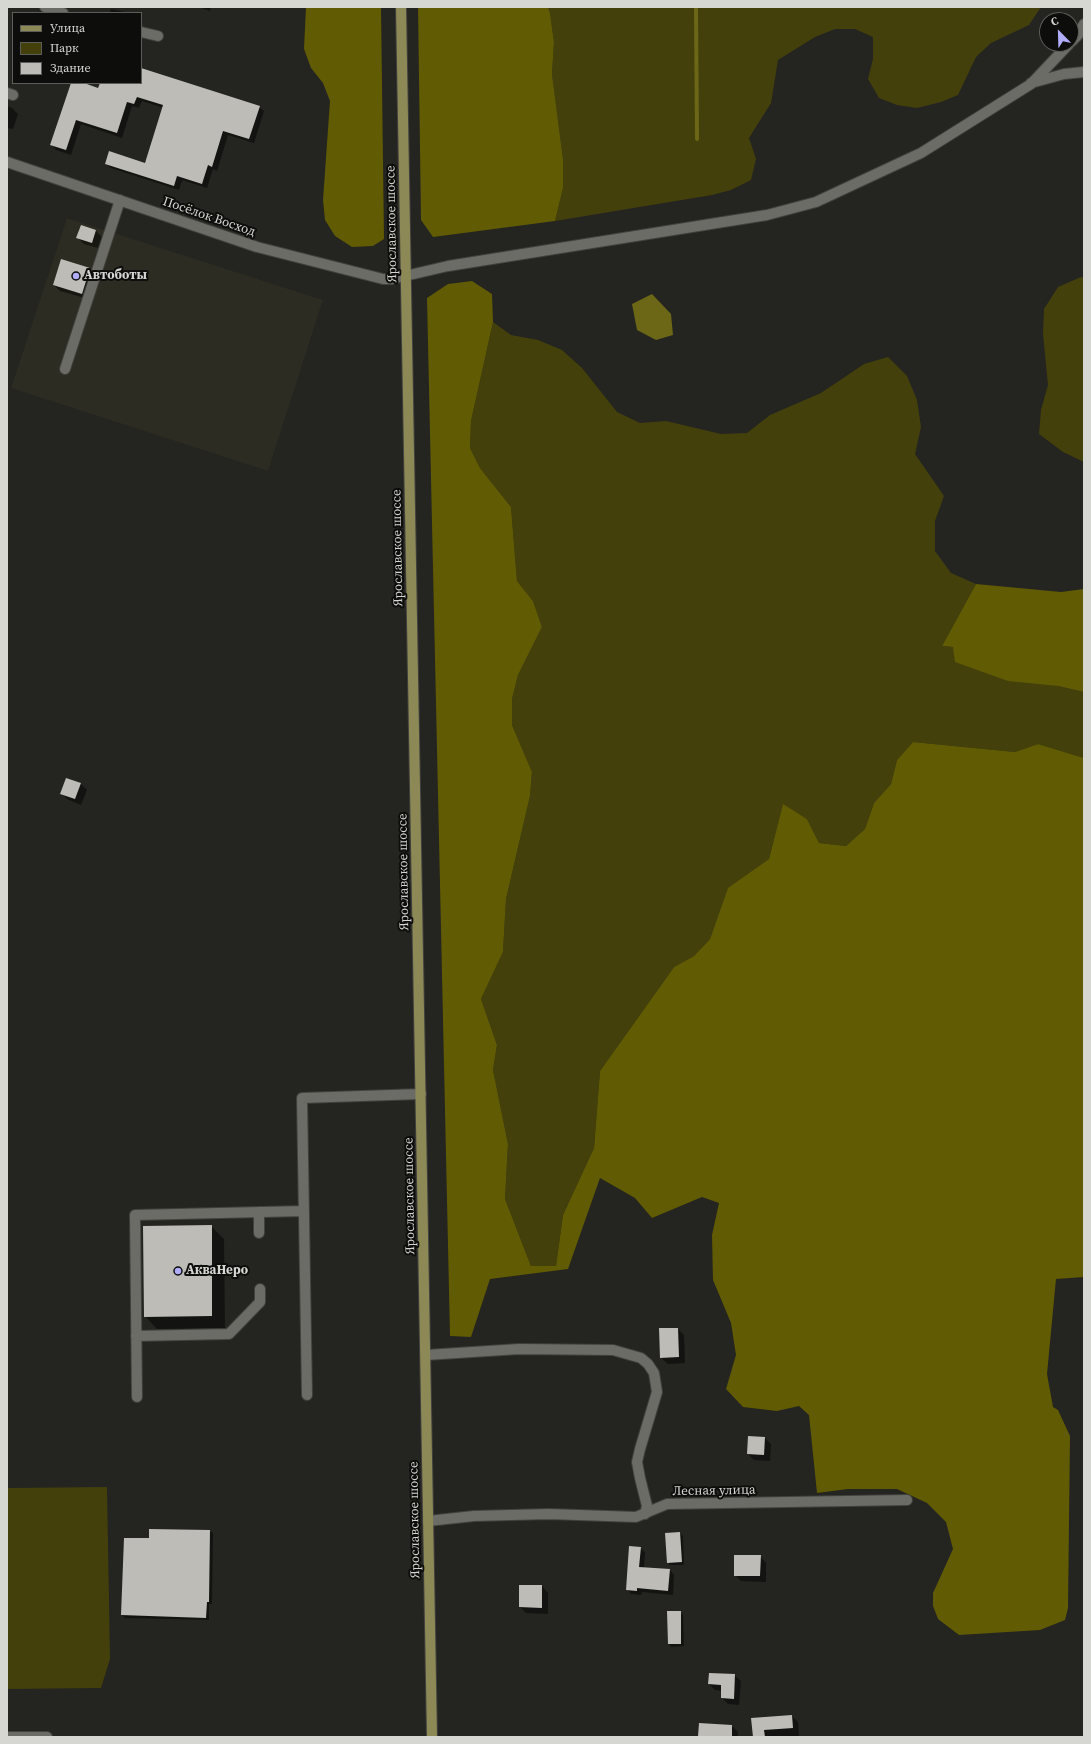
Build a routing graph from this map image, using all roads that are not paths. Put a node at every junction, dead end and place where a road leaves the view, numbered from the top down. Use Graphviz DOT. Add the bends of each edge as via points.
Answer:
graph roads {
  1 [pos="45,7"];
  2 [pos="401,7"];
  3 [pos="60,12"];
  4 [pos="1084,24"];
  5 [pos="142,32"];
  6 [pos="1079,33"];
  7 [pos="158,36"];
  8 [pos="1061,52"];
  9 [pos="1084,72"];
  10 [pos="1031,84"];
  11 [pos="7,162"];
  12 [pos="120,200"];
  13 [pos="406,276"];
  14 [pos="65,369"];
  15 [pos="421,1094"];
  16 [pos="304,1211"];
  17 [pos="259,1212"];
  18 [pos="259,1233"];
  19 [pos="260,1290"];
  20 [pos="136,1336"];
  21 [pos="426,1355"];
  22 [pos="307,1395"];
  23 [pos="137,1397"];
  24 [pos="907,1500"];
  25 [pos="645,1514"];
  26 [pos="428,1521"];
  27 [pos="7,1736"];
  28 [pos="47,1737"];
  29 [pos="432,1737"];
  1 -- 3 [label="street"];
  2 -- 13 [label="main road, Ярославское шоссе"];
  4 -- 6 [label="street"];
  5 -- 7 [label="street"];
  8 -- 10 [label="street"];
  9 -- 10 [label="street" via="1064,74"];
  10 -- 13 [label="street, Посёлок Восход" via="921,153 816,202 767,215 448,266"];
  11 -- 12 [label="street, Посёлок Восход"];
  12 -- 13 [label="street, Посёлок Восход" via="256,247 383,279"];
  12 -- 14 [label="street"];
  13 -- 15 [label="main road, Ярославское шоссе"];
  15 -- 16 [label="street" via="302,1098"];
  15 -- 21 [label="main road, Ярославское шоссе"];
  16 -- 17 [label="street"];
  16 -- 22 [label="street"];
  17 -- 18 [label="street"];
  17 -- 20 [label="street" via="135,1215"];
  19 -- 20 [label="street" via="260,1302 229,1334"];
  20 -- 23 [label="street"];
  21 -- 25 [label="street" via="519,1349 613,1350 641,1358 654,1373 657,1392 638,1462 647,1506"];
  21 -- 26 [label="main road, Ярославское шоссе"];
  24 -- 25 [label="street, Лесная улица" via="667,1504"];
  25 -- 26 [label="street, Лесная улица" via="630,1518 474,1516"];
  26 -- 29 [label="main road, Ярославское шоссе"];
  27 -- 28 [label="street"];
}
